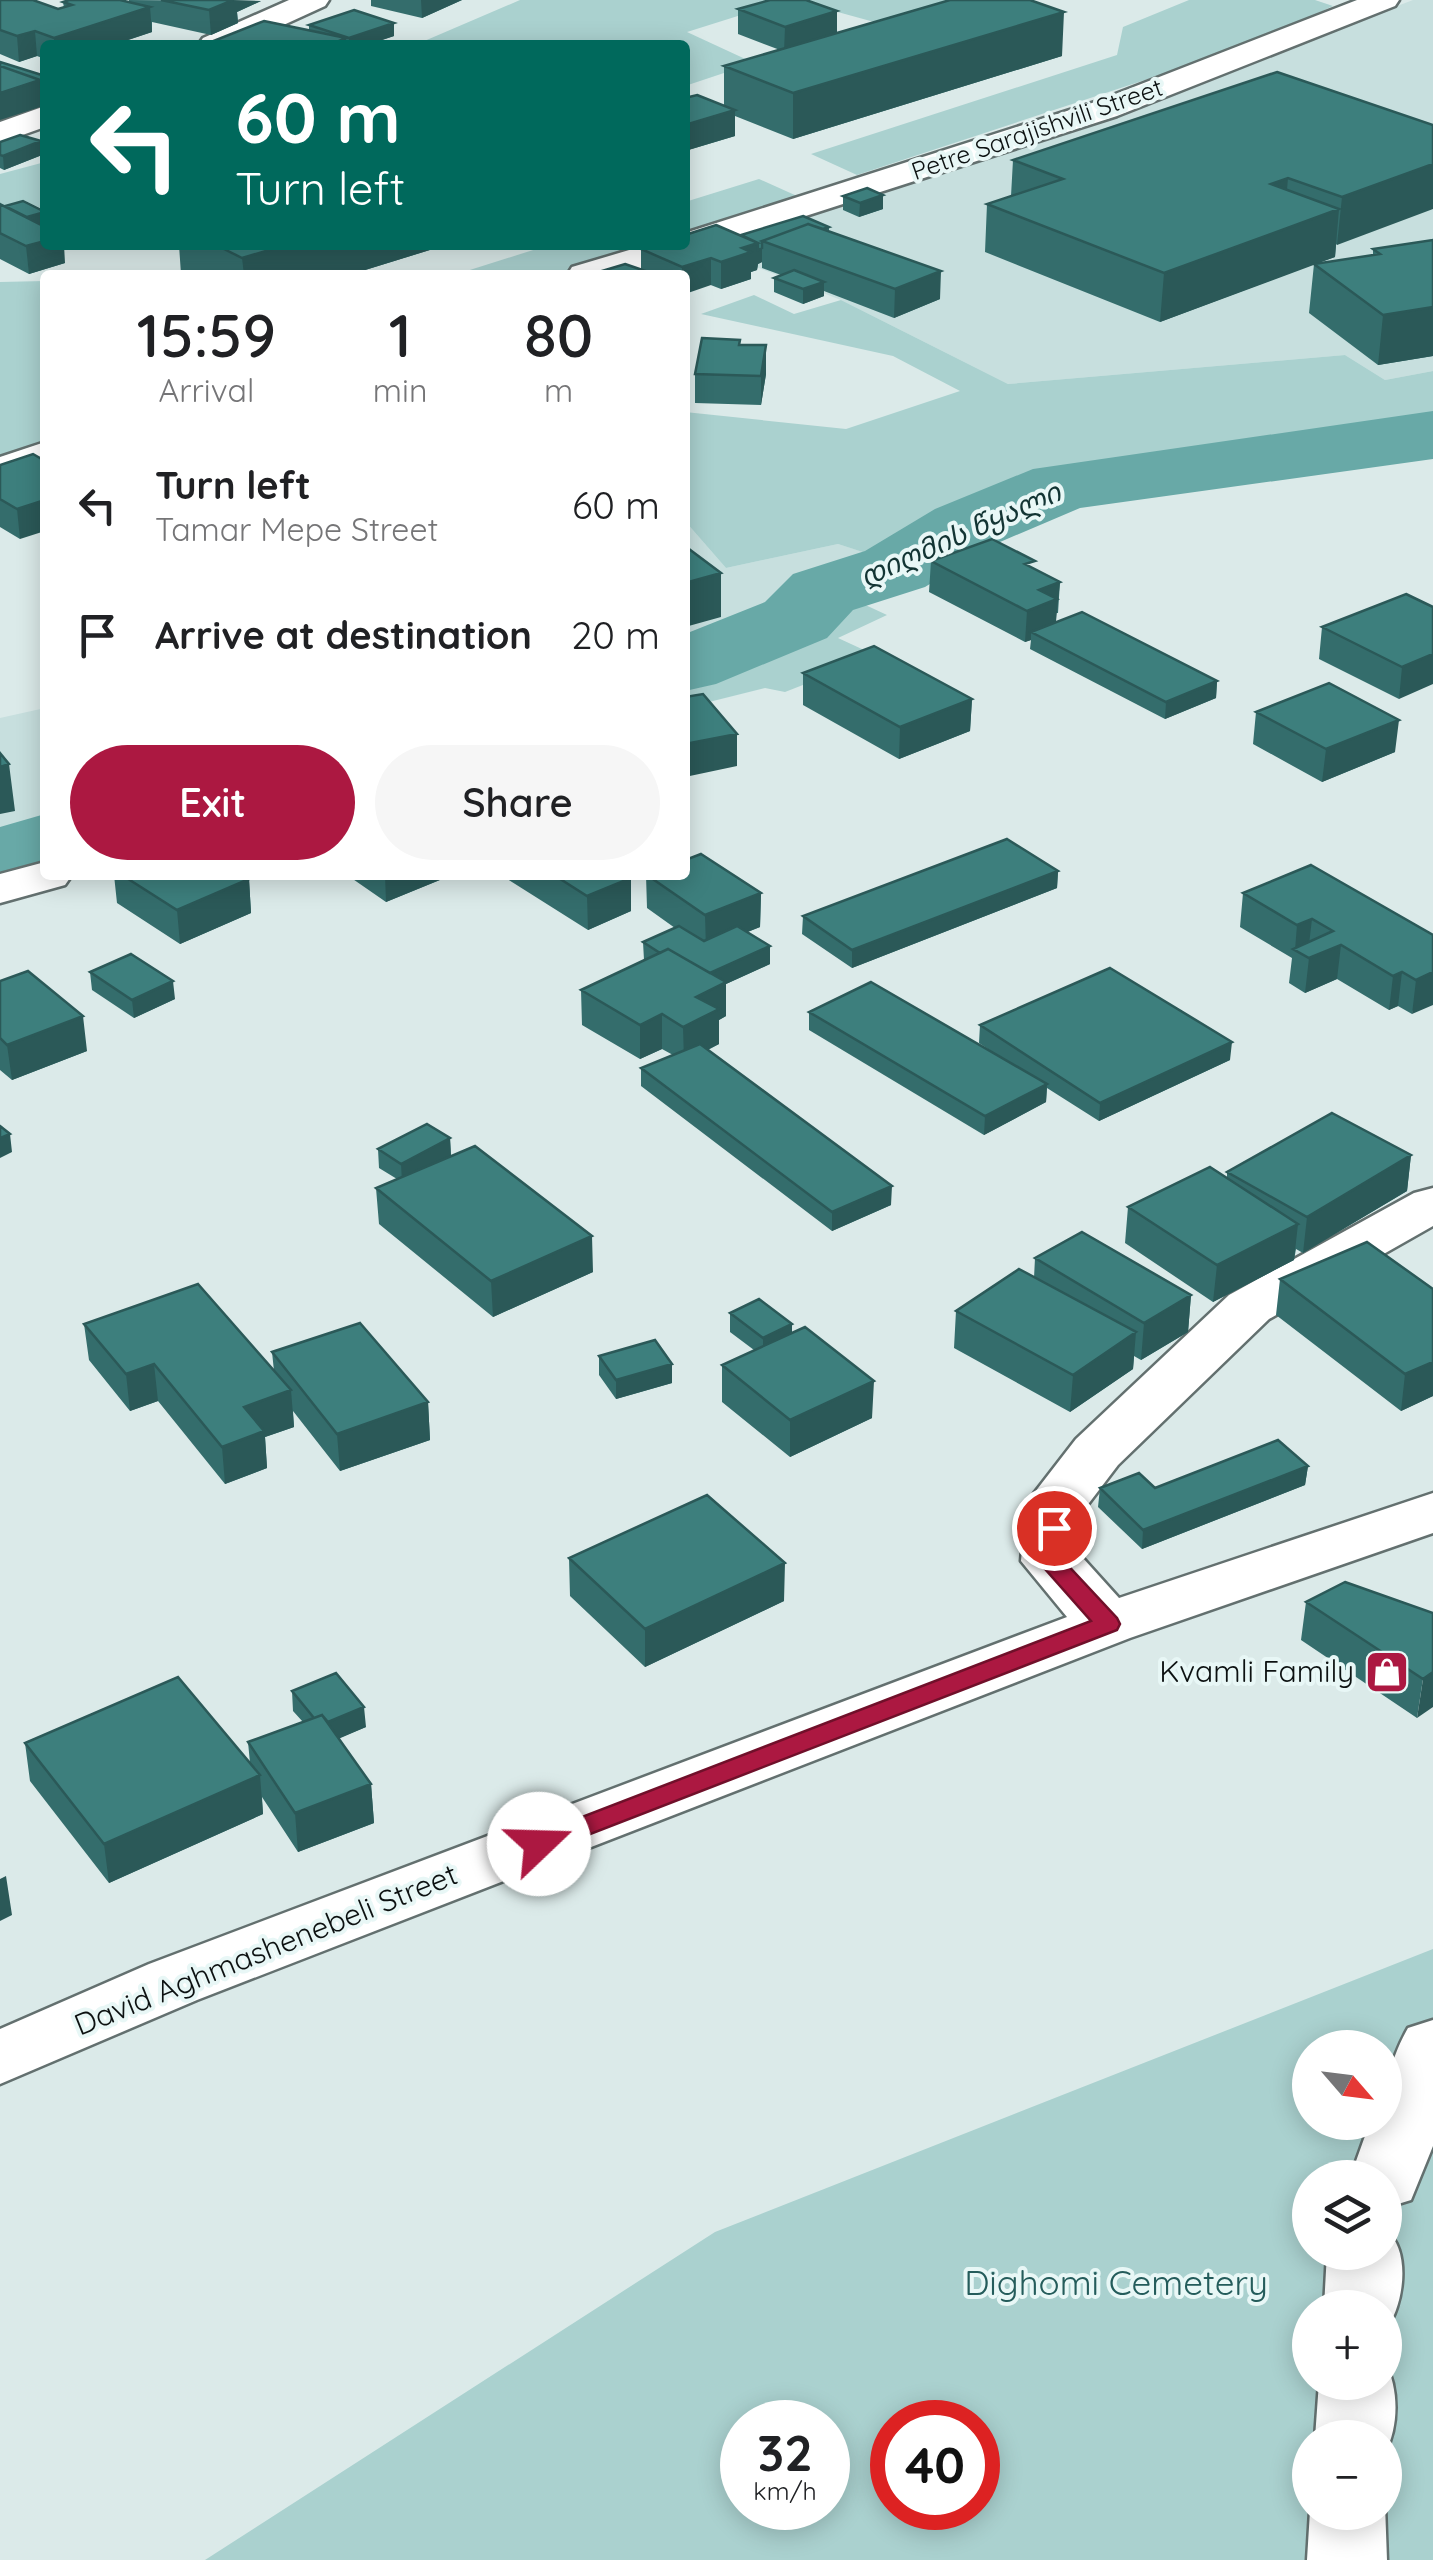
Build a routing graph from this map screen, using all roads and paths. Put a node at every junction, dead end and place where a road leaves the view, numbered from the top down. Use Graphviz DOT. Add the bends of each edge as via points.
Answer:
graph roads {
  1 [pos="314,0"];
  2 [pos="1384,0"];
  3 [pos="225,40"];
  4 [pos="40,118"];
  5 [pos="0,132"];
  6 [pos="690,243"];
  7 [pos="668,250"];
  8 [pos="602,270"];
  9 [pos="40,456"];
  10 [pos="0,470"];
  11 [pos="40,877"];
  12 [pos="0,888"];
  13 [pos="1433,1204"];
  14 [pos="1433,1512"];
  15 [pos="1108,1624"];
  16 [pos="1433,2046"];
  17 [pos="0,2058"];
  18 [pos="1392,2160"];
  19 [pos="1349,2530"];
  20 [pos="1347,2560"];
  1 -- 3 [label="street"];
  2 -- 6 [label="street, Petre Sarajishvili Street" via="1106,108"];
  4 -- 5 [label="street"];
  7 -- 8 [label="street, Petre Sarajishvili Street"];
  9 -- 10 [label="street"];
  11 -- 12 [label="street"];
  13 -- 15 [label="street" via="1249,1308 1076,1478 1056,1505 1051,1561"];
  14 -- 15 [label="street, David Aghmashenebeli Street"];
  15 -- 17 [label="street, David Aghmashenebeli Street" via="173,1982"];
  16 -- 18 [label="street"];
  19 -- 20 [label="street"];
}
